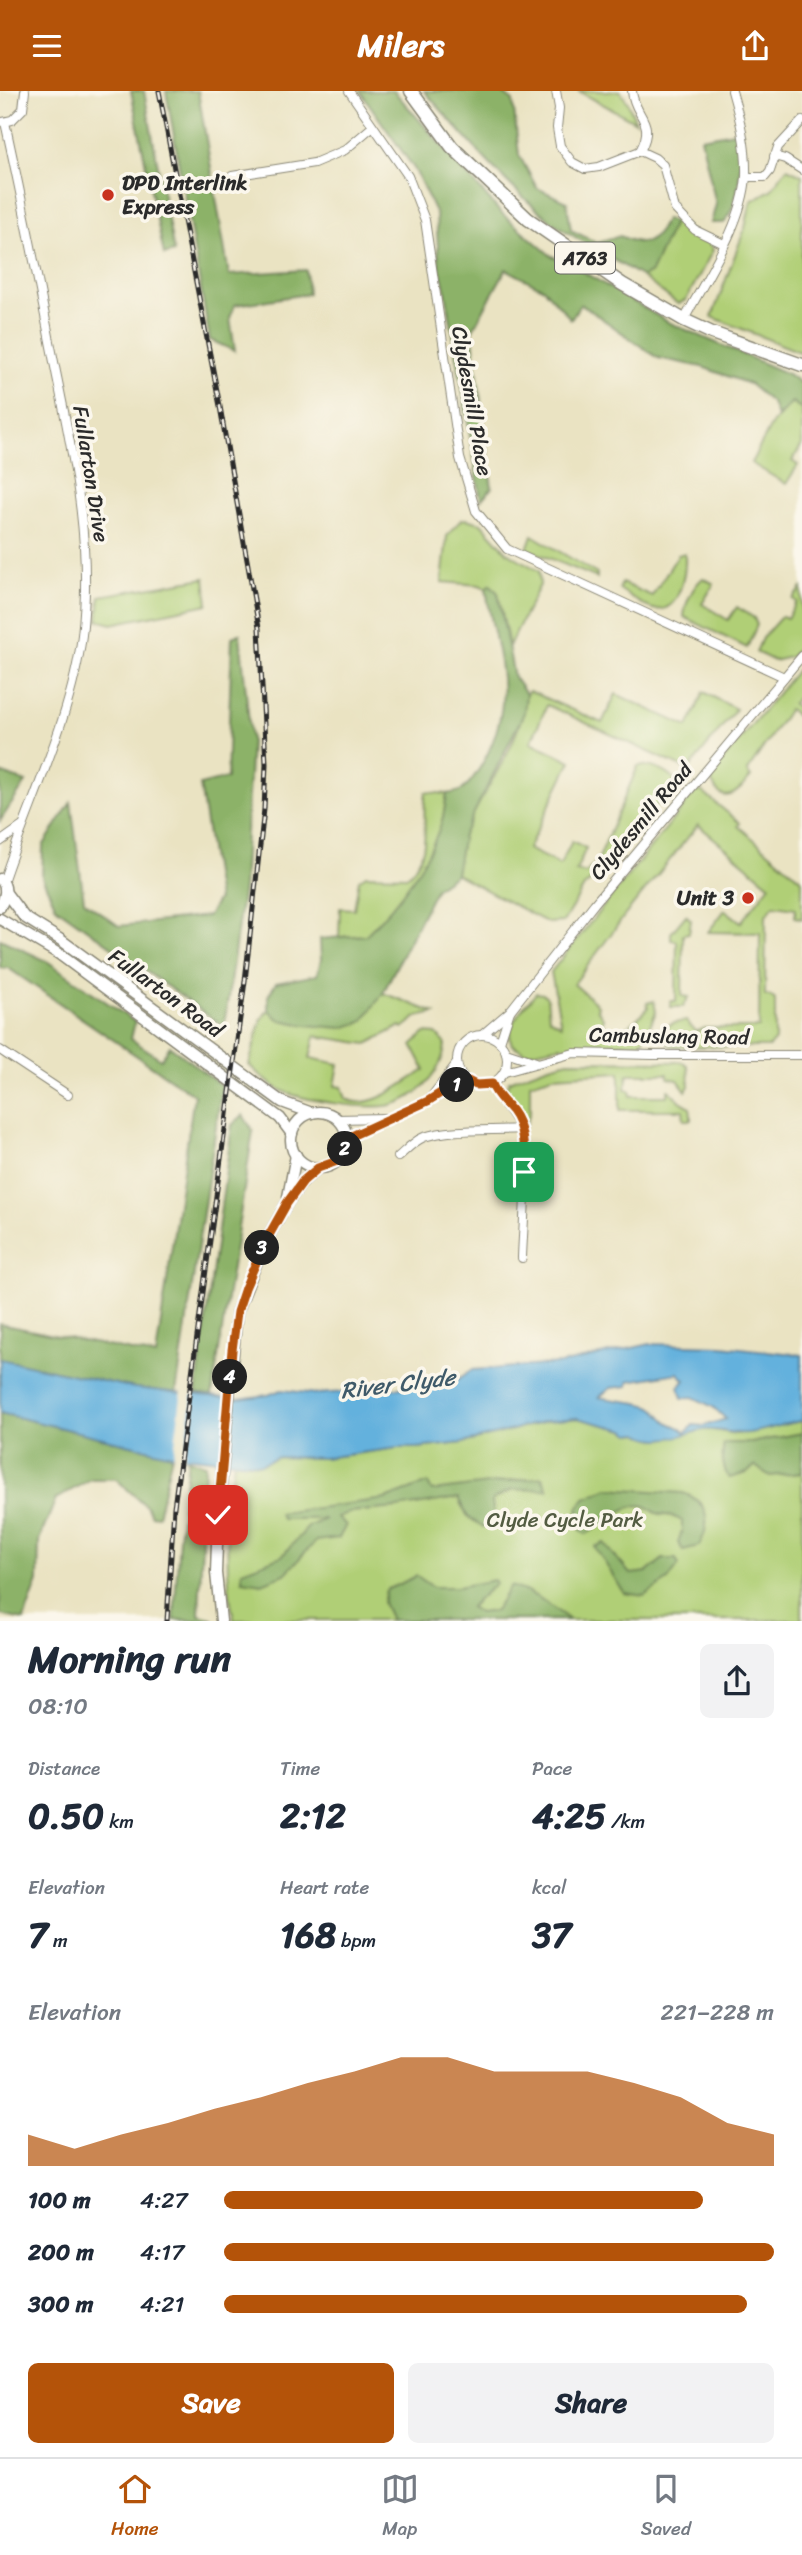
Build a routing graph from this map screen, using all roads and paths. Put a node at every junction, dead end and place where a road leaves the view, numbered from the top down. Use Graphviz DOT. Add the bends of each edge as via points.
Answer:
graph roads {
  1 [pos="25,91"];
  2 [pos="349,91"];
  3 [pos="411,91"];
  4 [pos="556,91"];
  5 [pos="632,91"];
  6 [pos="732,91"];
  7 [pos="802,121"];
  8 [pos="3,122"];
  9 [pos="372,127"];
  10 [pos="640,151"];
  11 [pos="774,156"];
  12 [pos="802,170"];
  13 [pos="232,176"];
  14 [pos="746,177"];
  15 [pos="724,244"];
  16 [pos="684,320"];
  17 [pos="802,365"];
  18 [pos="802,656"];
  19 [pos="784,677"];
  20 [pos="21,827"];
  21 [pos="0,842"];
  22 [pos="3,885"];
  23 [pos="0,907"];
  24 [pos="0,919"];
  25 [pos="510,1011"];
  26 [pos="483,1034"];
  27 [pos="500,1042"];
  28 [pos="0,1050"];
  29 [pos="506,1052"];
  30 [pos="802,1055"];
  31 [pos="536,1062"];
  32 [pos="457,1063"];
  33 [pos="505,1072"];
  34 [pos="468,1081"];
  35 [pos="492,1084"];
  36 [pos="68,1095"];
  37 [pos="428,1101"];
  38 [pos="312,1113"];
  39 [pos="391,1118"];
  40 [pos="337,1119"];
  41 [pos="520,1129"];
  42 [pos="292,1134"];
  43 [pos="347,1138"];
  44 [pos="296,1155"];
  45 [pos="398,1157"];
  46 [pos="318,1168"];
  47 [pos="287,1203"];
  48 [pos="522,1258"];
  49 [pos="221,1621"];
  1 -- 8 [label="street" via="19,115"];
  2 -- 9 [label="street, Clydesmill Place"];
  3 -- 16 [label="main road, A763" via="452,147 528,219"];
  4 -- 10 [label="street" via="559,146 572,162 585,169 599,167"];
  5 -- 10 [label="street" via="648,128"];
  6 -- 14 [label="street" via="744,135"];
  7 -- 11 [label="street"];
  8 -- 20 [label="street, Fullarton Drive" via="68,429 84,525 86,574 82,636 68,695"];
  9 -- 13 [label="street" via="345,150 313,163"];
  9 -- 19 [label="street, Clydesmill Place" via="408,176 425,220 460,458 476,510 507,549"];
  10 -- 15 [label="street" via="663,165 675,209 695,230"];
  11 -- 12 [label="street"];
  11 -- 14 [label="street" via="765,177"];
  14 -- 15 [label="street"];
  15 -- 16 [label="street"];
  16 -- 17 [label="main road, A763"];
  18 -- 19 [label="street, Clydesmill Road"];
  19 -- 25 [label="street, Clydesmill Road"];
  20 -- 21 [label="street"];
  20 -- 22 [label="street, Fullarton Drive"];
  22 -- 23 [label="street"];
  22 -- 38 [label="street, Fullarton Road" via="24,918 61,940 282,1102"];
  24 -- 42 [label="street, Fullarton Road" via="59,954 280,1118"];
  25 -- 26 [label="street, Clydesmill Road"];
  25 -- 27 [label="street, Clydesmill Road"];
  26 -- 27 [label="street"];
  26 -- 32 [label="street" via="464,1042"];
  27 -- 29 [label="street"];
  28 -- 36 [label="street"];
  29 -- 31 [label="street"];
  29 -- 33 [label="street"];
  30 -- 31 [label="street, Cambuslang Road" via="574,1052"];
  31 -- 33 [label="street, Cambuslang Road"];
  32 -- 34 [label="street"];
  32 -- 37 [label="street"];
  33 -- 35 [label="street"];
  34 -- 35 [label="street"];
  34 -- 37 [label="street"];
  35 -- 41 [label="street"];
  37 -- 39 [label="street"];
  38 -- 40 [label="street"];
  38 -- 42 [label="street" via="299,1121"];
  39 -- 40 [label="street"];
  39 -- 43 [label="street"];
  40 -- 43 [label="street"];
  41 -- 45 [label="street" via="424,1137"];
  41 -- 48 [label="street" via="524,1143"];
  42 -- 44 [label="street"];
  43 -- 46 [label="street" via="337,1161"];
  44 -- 46 [label="street"];
  44 -- 47 [label="street"];
  46 -- 47 [label="street"];
  47 -- 49 [label="street" via="264,1244 237,1312 218,1515 216,1573"];
}
